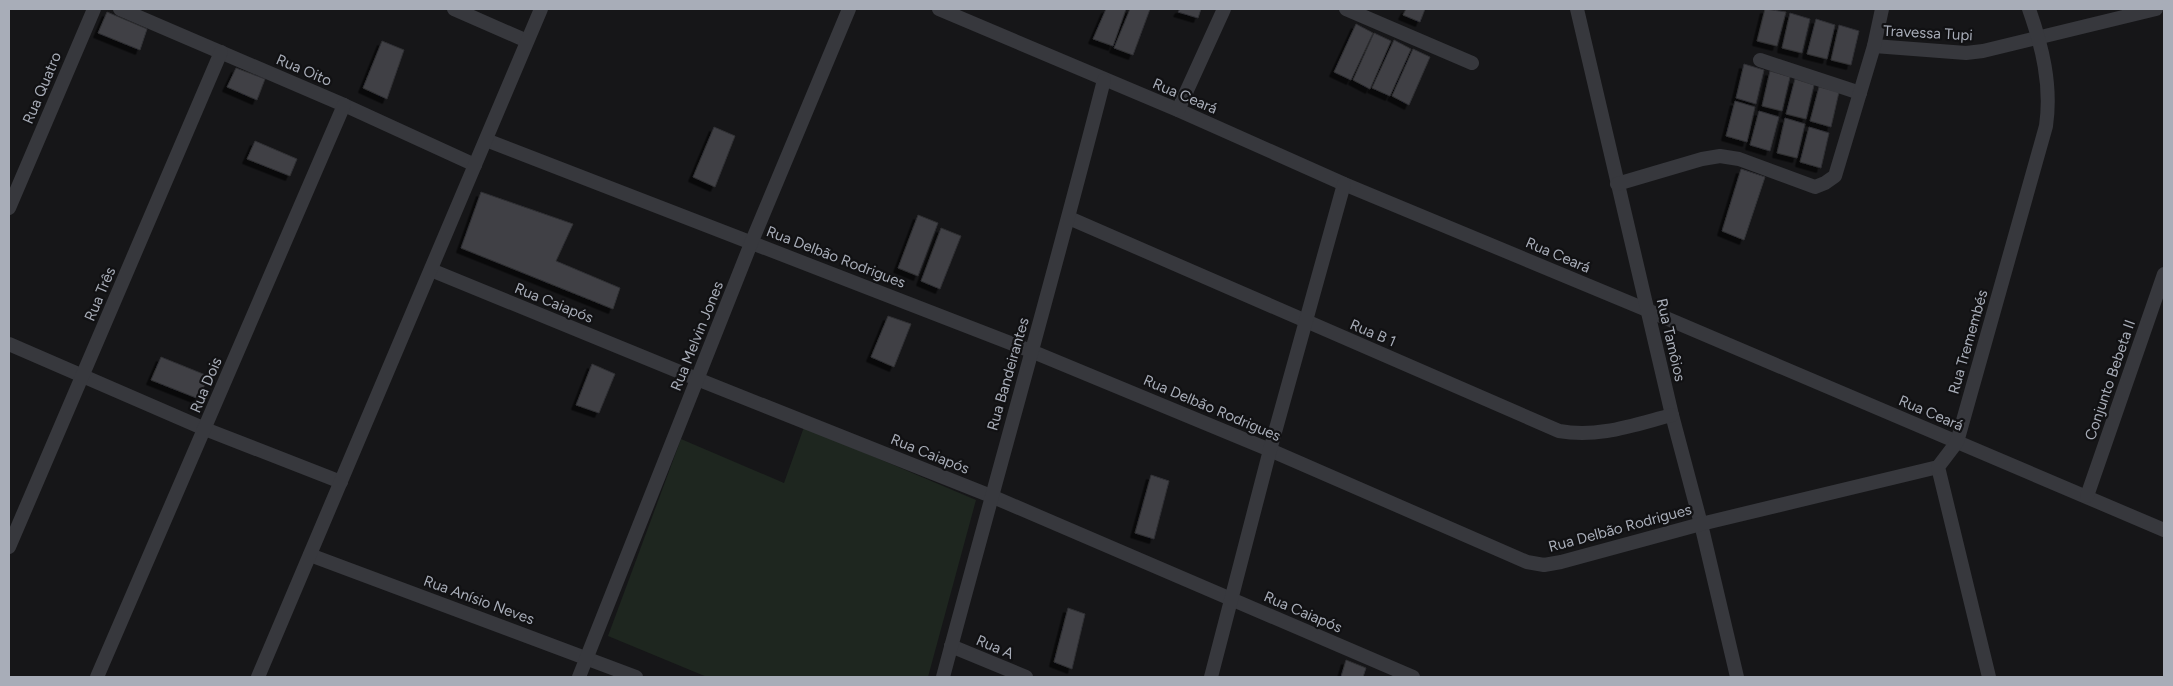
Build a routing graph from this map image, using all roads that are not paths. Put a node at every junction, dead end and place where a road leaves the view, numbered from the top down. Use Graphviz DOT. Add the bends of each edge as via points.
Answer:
graph roads {
  1 [pos="94,9"];
  2 [pos="120,9"];
  3 [pos="454,9"];
  4 [pos="541,9"];
  5 [pos="850,9"];
  6 [pos="939,9"];
  7 [pos="1224,9"];
  8 [pos="1346,9"];
  9 [pos="1577,9"];
  10 [pos="1882,9"];
  11 [pos="2029,9"];
  12 [pos="2156,9"];
  13 [pos="2039,38"];
  14 [pos="527,41"];
  15 [pos="1874,46"];
  16 [pos="221,52"];
  17 [pos="1760,60"];
  18 [pos="1472,63"];
  19 [pos="1104,80"];
  20 [pos="1860,93"];
  21 [pos="344,105"];
  22 [pos="1178,110"];
  23 [pos="486,140"];
  24 [pos="475,165"];
  25 [pos="1344,184"];
  26 [pos="1618,184"];
  27 [pos="9,208"];
  28 [pos="1069,218"];
  29 [pos="752,242"];
  30 [pos="430,270"];
  31 [pos="2164,274"];
  32 [pos="1648,310"];
  33 [pos="1306,322"];
  34 [pos="9,344"];
  35 [pos="1031,351"];
  36 [pos="83,375"];
  37 [pos="697,379"];
  38 [pos="1672,415"];
  39 [pos="205,429"];
  40 [pos="1957,442"];
  41 [pos="1270,450"];
  42 [pos="1938,467"];
  43 [pos="341,482"];
  44 [pos="991,496"];
  45 [pos="2087,496"];
  46 [pos="1701,524"];
  47 [pos="2164,530"];
  48 [pos="9,547"];
  49 [pos="310,555"];
  50 [pos="1231,598"];
  51 [pos="951,646"];
  52 [pos="587,657"];
  53 [pos="97,677"];
  54 [pos="258,677"];
  55 [pos="579,677"];
  56 [pos="636,677"];
  57 [pos="943,677"];
  58 [pos="1026,677"];
  59 [pos="1211,677"];
  60 [pos="1413,677"];
  61 [pos="1737,677"];
  62 [pos="1989,677"];
  1 -- 27 [label="street, Rua Quatro"];
  2 -- 16 [label="street, Rua Oito"];
  3 -- 14 [label="street"];
  4 -- 14 [label="street"];
  5 -- 29 [label="street, Rua Melvin Jones"];
  6 -- 19 [label="street, Rua Ceará"];
  7 -- 22 [label="street"];
  8 -- 18 [label="street"];
  9 -- 26 [label="street, Rua Tamôios"];
  10 -- 15 [label="street"];
  11 -- 13 [label="street, Rua Tremembés"];
  12 -- 13 [label="street, Travessa Tupi"];
  13 -- 15 [label="street, Travessa Tupi" via="1966,53"];
  13 -- 40 [label="street, Rua Tremembés" via="2048,87 2046,126"];
  14 -- 23 [label="street"];
  15 -- 20 [label="street"];
  16 -- 21 [label="street, Rua Oito"];
  16 -- 36 [label="street, Rua Três"];
  17 -- 20 [label="street"];
  19 -- 22 [label="street, Rua Ceará"];
  19 -- 28 [label="street, Rua Bandeirantes"];
  20 -- 26 [label="street" via="1834,176 1826,183 1815,187 1739,159 1720,156"];
  21 -- 24 [label="street, Rua Oito"];
  21 -- 39 [label="street, Rua Dois"];
  22 -- 25 [label="street, Rua Ceará"];
  23 -- 24 [label="street"];
  23 -- 29 [label="street, Rua Delbão Rodrigues"];
  24 -- 30 [label="street"];
  25 -- 32 [label="street, Rua Ceará"];
  25 -- 33 [label="street"];
  26 -- 32 [label="street, Rua Tamôios"];
  28 -- 33 [label="street, Rua B 1"];
  28 -- 35 [label="street, Rua Bandeirantes"];
  29 -- 35 [label="street, Rua Delbão Rodrigues"];
  29 -- 37 [label="street, Rua Melvin Jones"];
  30 -- 37 [label="street, Rua Caiapós"];
  30 -- 43 [label="street"];
  31 -- 45 [label="street, Conjunto Bebeta II"];
  32 -- 38 [label="street, Rua Tamôios"];
  32 -- 40 [label="street, Rua Ceará"];
  33 -- 38 [label="street, Rua B 1" via="1559,431 1602,433"];
  33 -- 41 [label="street"];
  34 -- 36 [label="street"];
  35 -- 41 [label="street, Rua Delbão Rodrigues"];
  35 -- 44 [label="street, Rua Bandeirantes"];
  36 -- 39 [label="street"];
  36 -- 48 [label="street, Rua Três"];
  37 -- 44 [label="street, Rua Caiapós"];
  37 -- 52 [label="street, Rua Melvin Jones"];
  38 -- 46 [label="street, Rua Tamôios"];
  39 -- 43 [label="street"];
  39 -- 53 [label="street, Rua Dois"];
  40 -- 42 [label="street, Rua Tremembés"];
  40 -- 45 [label="street, Rua Ceará"];
  41 -- 46 [label="street, Rua Delbão Rodrigues" via="1527,562 1544,565"];
  41 -- 50 [label="street"];
  42 -- 46 [label="street, Rua Delbão Rodrigues"];
  42 -- 62 [label="street"];
  43 -- 49 [label="street"];
  44 -- 50 [label="street, Rua Caiapós"];
  44 -- 51 [label="street, Rua Bandeirantes"];
  45 -- 47 [label="street, Rua Ceará"];
  46 -- 61 [label="street, Rua Tamôios"];
  49 -- 52 [label="street, Rua Anísio Neves"];
  49 -- 54 [label="street"];
  50 -- 59 [label="street"];
  50 -- 60 [label="street, Rua Caiapós"];
  51 -- 57 [label="street, Rua Bandeirantes"];
  51 -- 58 [label="street, Rua A"];
  52 -- 55 [label="street, Rua Melvin Jones"];
  52 -- 56 [label="street, Rua Anísio Neves"];
}
